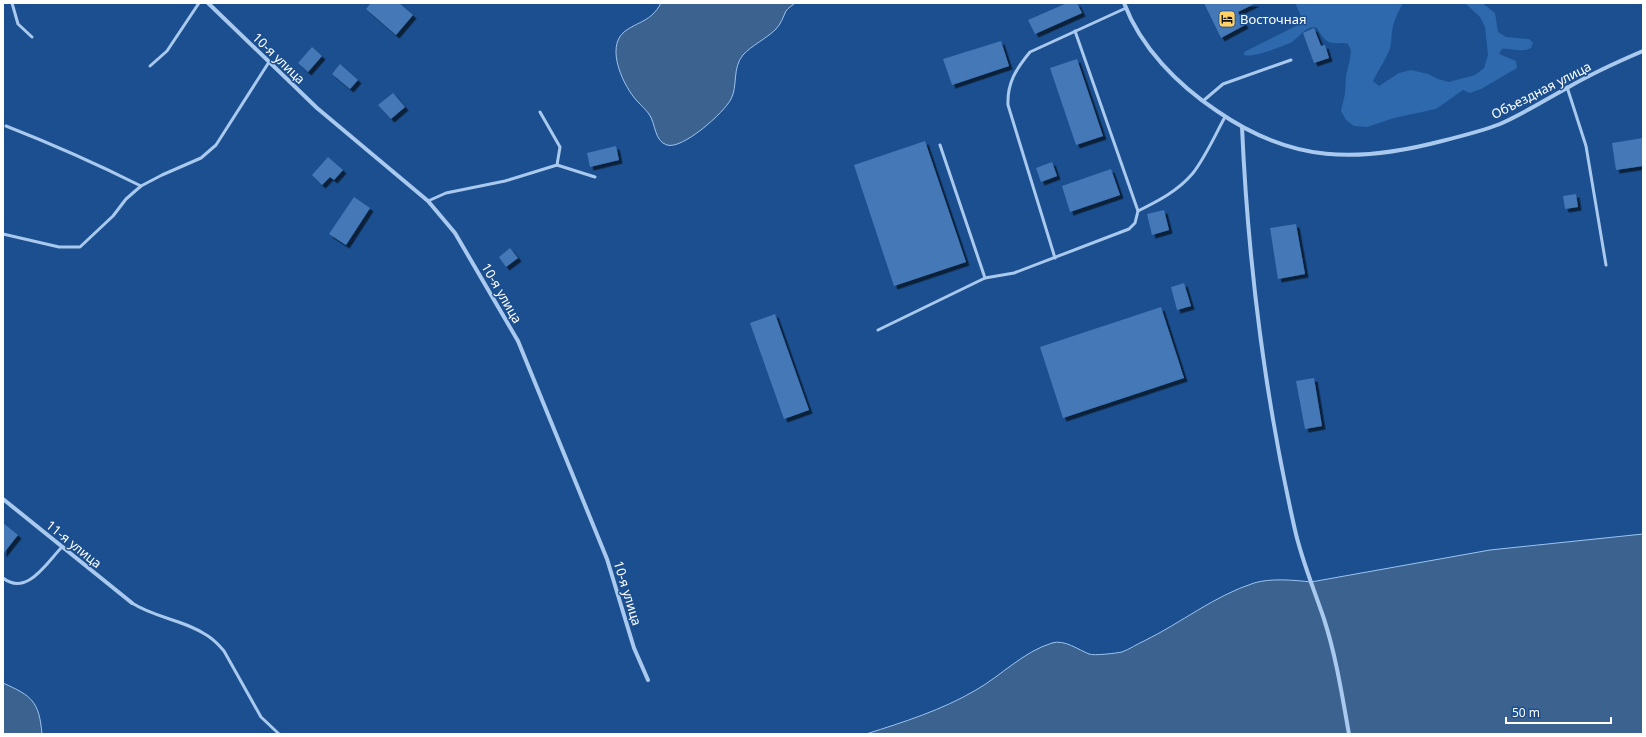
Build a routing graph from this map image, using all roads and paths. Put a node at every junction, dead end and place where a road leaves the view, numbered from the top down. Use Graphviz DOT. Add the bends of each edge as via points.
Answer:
graph roads {
  1 [pos="12,3"];
  2 [pos="199,3"];
  3 [pos="208,3"];
  4 [pos="1124,3"];
  5 [pos="1126,8"];
  6 [pos="1075,32"];
  7 [pos="32,37"];
  8 [pos="1643,51"];
  9 [pos="1291,60"];
  10 [pos="269,62"];
  11 [pos="150,66"];
  12 [pos="1567,87"];
  13 [pos="1203,101"];
  14 [pos="540,112"];
  15 [pos="1225,117"];
  16 [pos="6,126"];
  17 [pos="1242,127"];
  18 [pos="940,145"];
  19 [pos="557,165"];
  20 [pos="595,177"];
  21 [pos="141,186"];
  22 [pos="428,201"];
  23 [pos="1138,211"];
  24 [pos="3,234"];
  25 [pos="1055,258"];
  26 [pos="1606,265"];
  27 [pos="985,278"];
  28 [pos="878,330"];
  29 [pos="3,499"];
  30 [pos="62,547"];
  31 [pos="3,578"];
  32 [pos="132,604"];
  33 [pos="648,680"];
  34 [pos="279,734"];
  35 [pos="1350,734"];
  1 -- 7 [label="lane" via="18,24"];
  2 -- 11 [label="lane" via="167,51"];
  3 -- 10 [label="street, 10-я улица"];
  4 -- 5 [label="street, Объездная улица"];
  5 -- 6 [label="lane"];
  5 -- 13 [label="street, Объездная улица" via="1159,60"];
  6 -- 23 [label="lane"];
  6 -- 25 [label="lane" via="1030,52 1010,82 1007,92 1008,105"];
  8 -- 12 [label="street, Объездная улица"];
  9 -- 13 [label="lane" via="1223,84"];
  10 -- 21 [label="lane" via="216,145 202,158"];
  10 -- 22 [label="street, 10-я улица" via="317,108"];
  12 -- 17 [label="street, Объездная улица" via="1524,112 1486,129 1416,148 1366,155 1331,155 1303,151"];
  12 -- 26 [label="lane" via="1586,146"];
  13 -- 15 [label="street, Объездная улица"];
  14 -- 19 [label="lane" via="560,146"];
  15 -- 17 [label="street, Объездная улица"];
  15 -- 23 [label="lane" via="1193,173 1173,192"];
  16 -- 21 [label="lane" via="49,142"];
  17 -- 35 [label="street" via="1253,274 1275,433 1301,555 1336,662"];
  18 -- 27 [label="lane"];
  19 -- 20 [label="lane"];
  19 -- 22 [label="lane" via="505,181 446,193"];
  21 -- 24 [label="lane" via="80,247 59,247"];
  22 -- 33 [label="street, 10-я улица" via="455,233 518,341 607,559 634,648"];
  23 -- 25 [label="lane" via="1129,230"];
  25 -- 27 [label="lane" via="1014,273"];
  27 -- 28 [label="lane"];
  29 -- 30 [label="street, 11-я улица"];
  30 -- 31 [label="lane" via="32,580 15,584"];
  30 -- 32 [label="street, 11-я улица"];
  32 -- 34 [label="lane" via="196,629 217,643 261,717"];
}
